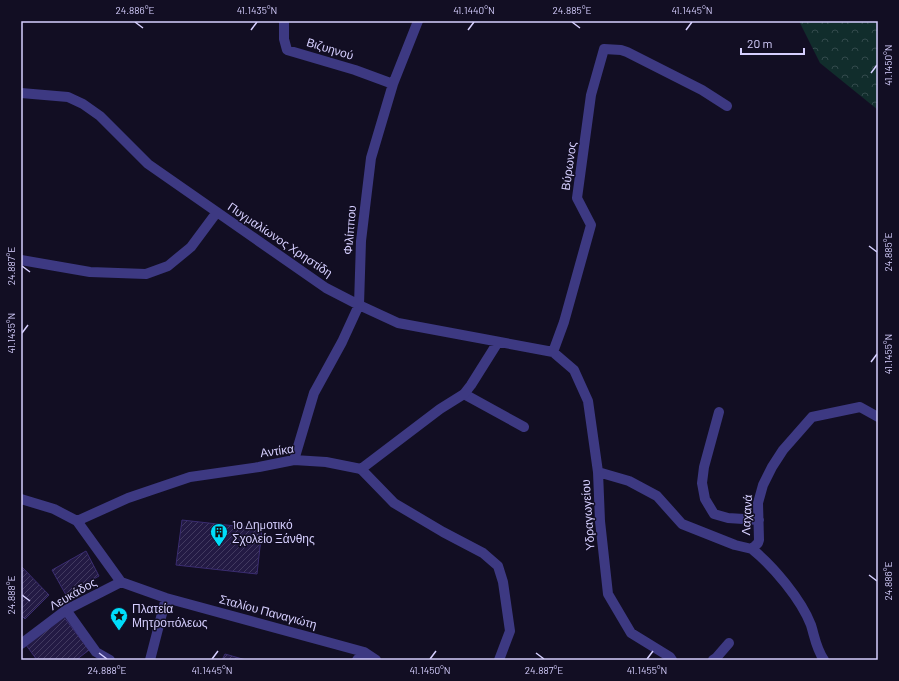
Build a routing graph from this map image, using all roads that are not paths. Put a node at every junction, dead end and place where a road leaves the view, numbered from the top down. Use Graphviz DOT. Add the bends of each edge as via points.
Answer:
graph roads {
  1 [pos="284,21"];
  2 [pos="418,21"];
  3 [pos="393,84"];
  4 [pos="21,93"];
  5 [pos="727,106"];
  6 [pos="217,212"];
  7 [pos="21,260"];
  8 [pos="359,305"];
  9 [pos="498,342"];
  10 [pos="553,352"];
  11 [pos="464,394"];
  12 [pos="719,412"];
  13 [pos="878,417"];
  14 [pos="524,427"];
  15 [pos="294,460"];
  16 [pos="361,469"];
  17 [pos="598,472"];
  18 [pos="21,499"];
  19 [pos="758,520"];
  20 [pos="77,521"];
  21 [pos="752,549"];
  22 [pos="120,582"];
  23 [pos="166,598"];
  24 [pos="66,610"];
  25 [pos="729,643"];
  26 [pos="21,644"];
  27 [pos="364,652"];
  28 [pos="110,660"];
  29 [pos="150,660"];
  30 [pos="357,660"];
  31 [pos="376,660"];
  32 [pos="499,660"];
  33 [pos="672,660"];
  34 [pos="713,660"];
  35 [pos="824,660"];
  1 -- 3 [label="street, Βιζυηνού" via="287,50 356,70"];
  2 -- 3 [label="street, Φιλίππου"];
  3 -- 8 [label="street, Φιλίππου" via="371,158 361,241"];
  4 -- 6 [label="street, Πυγμαλίωνος Χρηστίδη" via="68,97 82,104 100,116 148,164"];
  5 -- 10 [label="street, Βύρωνος" via="702,90 627,52 604,50 591,95 577,198 591,225"];
  6 -- 7 [label="street" via="185,252 168,266 146,274 90,272"];
  6 -- 8 [label="street, Πυγμαλίωνος Χρηστίδη" via="326,288"];
  8 -- 9 [label="street, Πυγμαλίωνος Χρηστίδη" via="398,323"];
  8 -- 15 [label="street, Φιλίππου" via="314,393"];
  9 -- 10 [label="street, Πυγμαλίωνος Χρηστίδη"];
  9 -- 11 [label="street"];
  10 -- 17 [label="street, Υδραγωγείου" via="574,370 588,401"];
  11 -- 14 [label="street"];
  11 -- 16 [label="street" via="434,413"];
  12 -- 19 [label="street" via="704,467 702,483 705,499 714,514 728,518"];
  13 -- 19 [label="street, Λαχανά" via="860,407 812,417 772,467 759,494"];
  15 -- 16 [label="street, Αντίκα" via="326,462"];
  15 -- 20 [label="street, Αντίκα" via="190,477 128,498"];
  16 -- 32 [label="street" via="394,503 483,553 498,566 503,582 510,631"];
  17 -- 21 [label="street, Λαχανά" via="629,481 657,496 682,524"];
  17 -- 33 [label="street, Υδραγωγείου" via="600,521 608,594 631,633"];
  18 -- 20 [label="street" via="54,509"];
  19 -- 21 [label="street, Λαχανά" via="759,540"];
  20 -- 22 [label="street"];
  21 -- 35 [label="street" via="764,559 800,602"];
  22 -- 23 [label="street, Σταλίου Παναγιώτη"];
  22 -- 24 [label="street, Λευκάδος"];
  23 -- 27 [label="street, Σταλίου Παναγιώτη"];
  23 -- 29 [label="street"];
  24 -- 26 [label="street, Λευκάδος"];
  24 -- 28 [label="street" via="96,652"];
  25 -- 34 [label="street"];
  27 -- 30 [label="street"];
  27 -- 31 [label="street, Σταλίου Παναγιώτη"];
}
